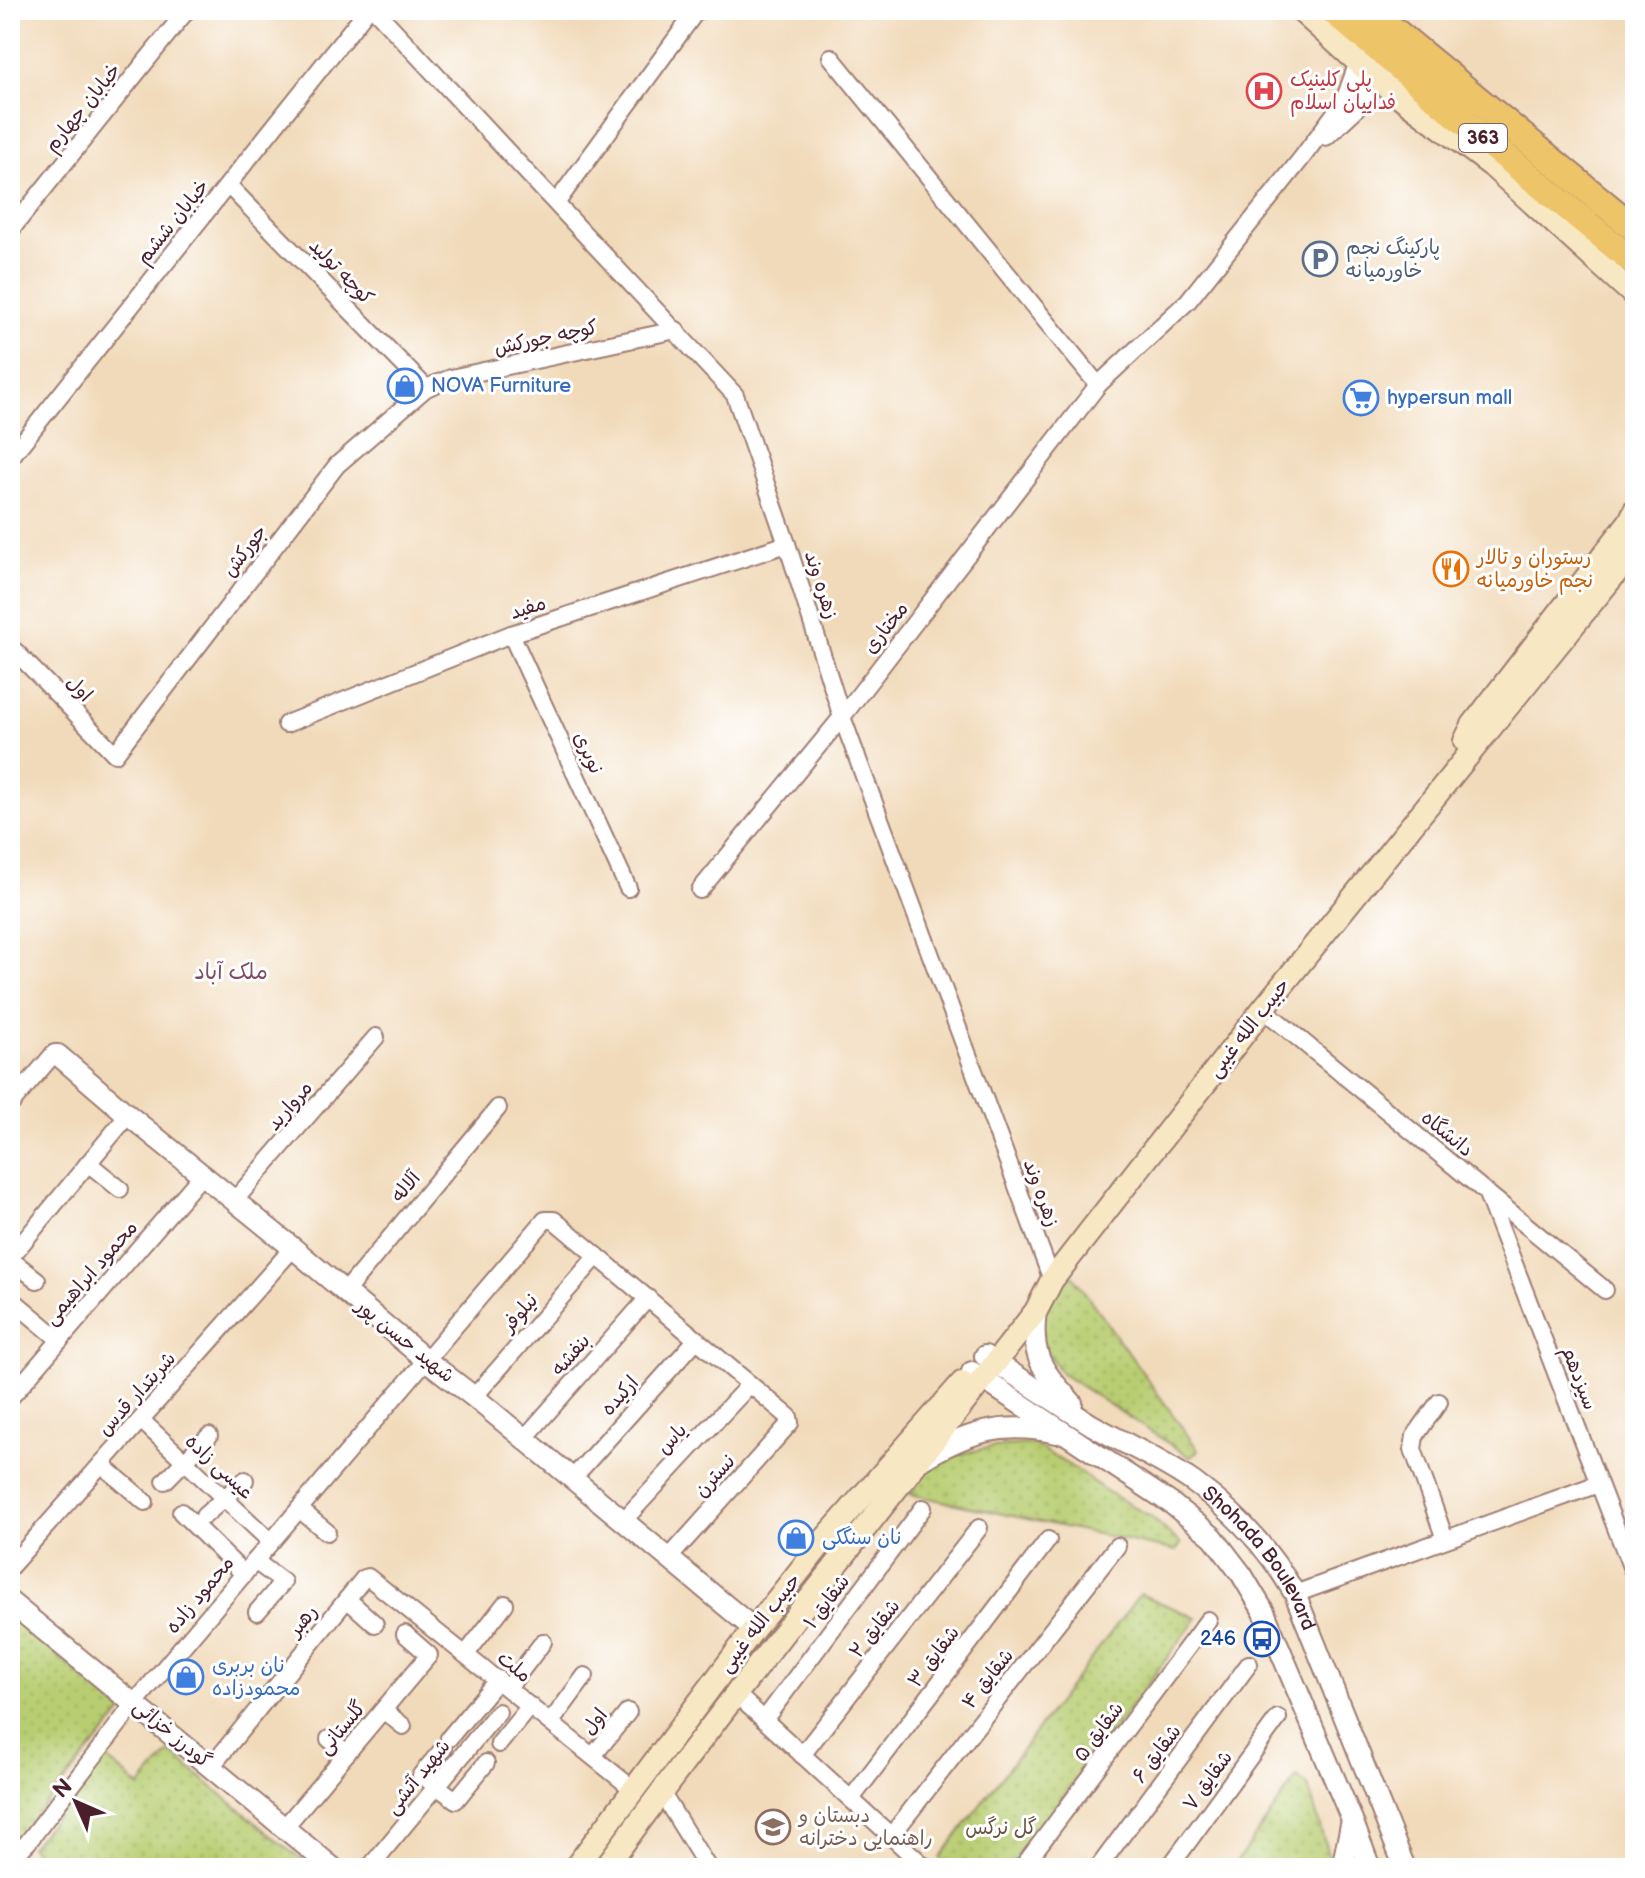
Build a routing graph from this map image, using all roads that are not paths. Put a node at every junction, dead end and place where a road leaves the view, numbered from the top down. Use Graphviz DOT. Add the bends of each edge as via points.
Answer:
graph roads {
  1 [pos="187,10"];
  2 [pos="367,10"];
  3 [pos="375,10"];
  4 [pos="697,10"];
  5 [pos="1300,10"];
  6 [pos="1332,10"];
  7 [pos="1369,10"];
  8 [pos="831,57"];
  9 [pos="1358,62"];
  10 [pos="1378,80"];
  11 [pos="1301,159"];
  12 [pos="228,185"];
  13 [pos="557,202"];
  14 [pos="1635,229"];
  15 [pos="10,231"];
  16 [pos="1635,263"];
  17 [pos="1635,296"];
  18 [pos="676,330"];
  19 [pos="1098,385"];
  20 [pos="426,388"];
  21 [pos="10,458"];
  22 [pos="1634,512"];
  23 [pos="787,544"];
  24 [pos="1635,549"];
  25 [pos="511,634"];
  26 [pos="15,651"];
  27 [pos="842,717"];
  28 [pos="286,724"];
  29 [pos="115,754"];
  30 [pos="1449,779"];
  31 [pos="628,888"];
  32 [pos="700,890"];
  33 [pos="1263,1009"];
  34 [pos="376,1037"];
  35 [pos="55,1055"];
  36 [pos="10,1105"];
  37 [pos="498,1108"];
  38 [pos="128,1115"];
  39 [pos="88,1163"];
  40 [pos="202,1175"];
  41 [pos="120,1189"];
  42 [pos="1486,1193"];
  43 [pos="234,1201"];
  44 [pos="293,1248"];
  45 [pos="597,1256"];
  46 [pos="10,1258"];
  47 [pos="37,1280"];
  48 [pos="1052,1280"];
  49 [pos="1605,1290"];
  50 [pos="345,1292"];
  51 [pos="10,1298"];
  52 [pos="648,1298"];
  53 [pos="1036,1311"];
  54 [pos="697,1339"];
  55 [pos="60,1340"];
  56 [pos="426,1360"];
  57 [pos="984,1367"];
  58 [pos="750,1384"];
  59 [pos="474,1397"];
  60 [pos="10,1398"];
  61 [pos="1439,1402"];
  62 [pos="141,1420"];
  63 [pos="1091,1424"];
  64 [pos="1069,1435"];
  65 [pos="209,1436"];
  66 [pos="524,1439"];
  67 [pos="184,1462"];
  68 [pos="916,1463"];
  69 [pos="101,1464"];
  70 [pos="572,1479"];
  71 [pos="245,1480"];
  72 [pos="165,1481"];
  73 [pos="1598,1484"];
  74 [pos="223,1498"];
  75 [pos="145,1502"];
  76 [pos="923,1508"];
  77 [pos="299,1509"];
  78 [pos="181,1512"];
  79 [pos="204,1516"];
  80 [pos="623,1521"];
  81 [pos="979,1528"];
  82 [pos="327,1532"];
  83 [pos="1445,1539"];
  84 [pos="824,1540"];
  85 [pos="1048,1540"];
  86 [pos="271,1542"];
  87 [pos="1117,1546"];
  88 [pos="844,1555"];
  89 [pos="669,1558"];
  90 [pos="10,1567"];
  91 [pos="250,1567"];
  92 [pos="368,1577"];
  93 [pos="1635,1577"];
  94 [pos="1295,1594"];
  95 [pos="347,1599"];
  96 [pos="10,1602"];
  97 [pos="505,1604"];
  98 [pos="257,1612"];
  99 [pos="1208,1620"];
  100 [pos="375,1624"];
  101 [pos="754,1629"];
  102 [pos="405,1634"];
  103 [pos="543,1642"];
  104 [pos="466,1654"];
  105 [pos="1249,1664"];
  106 [pos="585,1676"];
  107 [pos="503,1684"];
  108 [pos="737,1695"];
  109 [pos="135,1703"];
  110 [pos="530,1706"];
  111 [pos="383,1710"];
  112 [pos="498,1712"];
  113 [pos="628,1712"];
  114 [pos="1278,1718"];
  115 [pos="764,1720"];
  116 [pos="551,1722"];
  117 [pos="403,1726"];
  118 [pos="329,1739"];
  119 [pos="499,1744"];
  120 [pos="347,1753"];
  121 [pos="802,1755"];
  122 [pos="593,1756"];
  123 [pos="486,1763"];
  124 [pos="211,1767"];
  125 [pos="437,1786"];
  126 [pos="633,1789"];
  127 [pos="661,1792"];
  128 [pos="851,1799"];
  129 [pos="1380,1808"];
  130 [pos="1352,1820"];
  131 [pos="284,1828"];
  132 [pos="891,1836"];
  133 [pos="10,1861"];
  134 [pos="333,1868"];
  135 [pos="369,1868"];
  136 [pos="575,1868"];
  137 [pos="605,1868"];
  138 [pos="708,1868"];
  139 [pos="926,1868"];
  140 [pos="1022,1868"];
  141 [pos="1098,1868"];
  142 [pos="1169,1868"];
  143 [pos="1342,1868"];
  144 [pos="1370,1868"];
  145 [pos="1405,1868"];
  1 -- 15 [label="street, خیابان چهارم"];
  2 -- 12 [label="street, خیابان ششم"];
  3 -- 13 [label="street, زهره وند"];
  4 -- 13 [label="street"];
  5 -- 9 [label="main road"];
  6 -- 16 [label="main road, 363"];
  7 -- 14 [label="main road, 363"];
  8 -- 19 [label="street"];
  9 -- 10 [label="main road"];
  9 -- 11 [label="street, مختاری" via="1344,101"];
  10 -- 11 [label="street, مختاری" via="1354,111"];
  10 -- 17 [label="main road" via="1491,165"];
  11 -- 19 [label="street, مختاری" via="1188,301"];
  12 -- 20 [label="street, کوچه تولید"];
  12 -- 21 [label="street, خیابان ششم"];
  13 -- 18 [label="street, زهره وند"];
  18 -- 20 [label="street, کوچه جورکش" via="451,378"];
  18 -- 23 [label="street, زهره وند" via="735,395"];
  19 -- 27 [label="street, مختاری"];
  20 -- 29 [label="street, جورکش" via="337,465"];
  22 -- 30 [label="main road, حبیب الله غیبی" via="1473,725"];
  23 -- 25 [label="street, مفید"];
  23 -- 27 [label="street, زهره وند"];
  24 -- 30 [label="main road, حبیب الله غیبی"];
  25 -- 28 [label="street, مفید"];
  25 -- 31 [label="street, نوبری"];
  26 -- 29 [label="street, اول"];
  27 -- 32 [label="street, مختاری"];
  27 -- 48 [label="street, زهره وند"];
  30 -- 33 [label="main road, حبیب الله غیبی"];
  33 -- 42 [label="street, دانشگاه"];
  33 -- 48 [label="main road, حبیب الله غیبی"];
  34 -- 43 [label="street, مروارید"];
  35 -- 36 [label="street"];
  35 -- 38 [label="street, شهید حسن پور"];
  37 -- 50 [label="street, آلاله"];
  38 -- 39 [label="street"];
  38 -- 40 [label="street, شهید حسن پور"];
  39 -- 41 [label="street"];
  39 -- 46 [label="street"];
  40 -- 43 [label="street, شهید حسن پور"];
  40 -- 55 [label="street, محمود ابراهیمی"];
  42 -- 49 [label="street, دانشگاه"];
  42 -- 73 [label="street, سیزدهم"];
  43 -- 44 [label="street, شهید حسن پور"];
  44 -- 50 [label="street, شهید حسن پور"];
  44 -- 62 [label="street, شربتدار قدس"];
  45 -- 52 [label="street"];
  45 -- 56 [label="street, محمود زاده" via="554,1220 545,1220"];
  45 -- 59 [label="street, نیلوفر"];
  46 -- 47 [label="street"];
  48 -- 53 [label="main road, حبیب الله غیبی"];
  48 -- 57 [label="main road, حبیب الله غیبی" via="1028,1301"];
  50 -- 56 [label="street, شهید حسن پور"];
  51 -- 55 [label="street"];
  52 -- 54 [label="street"];
  52 -- 66 [label="street, بنفشه"];
  53 -- 57 [label="main road, حبیب الله غیبی"];
  53 -- 63 [label="street" via="1035,1351 1044,1371"];
  54 -- 58 [label="street"];
  54 -- 70 [label="street, ارکیده"];
  55 -- 60 [label="street, محمود ابراهیمی"];
  56 -- 59 [label="street, شهید حسن پور"];
  56 -- 77 [label="street, محمود زاده"];
  57 -- 63 [label="street, Shohada Boulevard"];
  57 -- 64 [label="street, Shohada Boulevard"];
  57 -- 68 [label="main road, حبیب الله غیبی"];
  57 -- 84 [label="main road, حبیب الله غیبی"];
  58 -- 80 [label="street, یاس"];
  58 -- 89 [label="street, نسترن" via="790,1423"];
  59 -- 66 [label="street, شهید حسن پور"];
  61 -- 83 [label="street" via="1415,1436 1413,1449"];
  62 -- 67 [label="street, عيسی زاده"];
  62 -- 69 [label="street, شربتدار قدس"];
  63 -- 94 [label="street, Shohada Boulevard" via="1191,1481 1227,1508 1257,1539"];
  64 -- 68 [label="street" via="1036,1428 977,1433"];
  64 -- 130 [label="street, Shohada Boulevard" via="1193,1520 1242,1575 1264,1612"];
  65 -- 67 [label="street"];
  66 -- 70 [label="street, شهید حسن پور"];
  67 -- 72 [label="street"];
  67 -- 74 [label="street, عيسی زاده"];
  68 -- 88 [label="main road, حبیب الله غیبی"];
  69 -- 75 [label="street"];
  69 -- 90 [label="street, شربتدار قدس"];
  70 -- 80 [label="street, شهید حسن پور"];
  71 -- 74 [label="street"];
  73 -- 83 [label="street"];
  73 -- 93 [label="street, سیزدهم"];
  74 -- 79 [label="street"];
  74 -- 86 [label="street, عيسی زاده"];
  76 -- 115 [label="street, شقایق ۱"];
  77 -- 82 [label="street"];
  77 -- 86 [label="street, محمود زاده"];
  78 -- 91 [label="street"];
  80 -- 89 [label="street, شهید حسن پور"];
  81 -- 121 [label="street, شقایق ۲"];
  83 -- 94 [label="street"];
  84 -- 88 [label="main road"];
  84 -- 101 [label="main road, حبیب الله غیبی"];
  85 -- 128 [label="street, شقایق ۳"];
  86 -- 91 [label="street, محمود زاده"];
  87 -- 132 [label="street, شقایق ۴"];
  88 -- 108 [label="main road, حبیب الله غیبی"];
  89 -- 101 [label="street, شهید حسن پور"];
  91 -- 98 [label="street" via="283,1582"];
  91 -- 109 [label="street, محمود زاده"];
  92 -- 95 [label="street, رهبر"];
  92 -- 104 [label="street, ملت"];
  94 -- 129 [label="street, Shohada Boulevard"];
  95 -- 100 [label="street"];
  95 -- 124 [label="street, رهبر"];
  96 -- 109 [label="street, گودرز خزائی"];
  97 -- 104 [label="street"];
  99 -- 140 [label="street, شقایق ۵"];
  101 -- 126 [label="main road, حبیب الله غیبی"];
  102 -- 111 [label="street, گلستانی" via="429,1655"];
  103 -- 107 [label="street"];
  104 -- 107 [label="street, ملت"];
  105 -- 141 [label="street, شقایق ۶"];
  106 -- 116 [label="street"];
  107 -- 110 [label="street, ملت"];
  107 -- 125 [label="street" via="421,1775"];
  108 -- 115 [label="street"];
  108 -- 127 [label="main road, حبیب الله غیبی"];
  109 -- 124 [label="street, گودرز خزائی"];
  109 -- 133 [label="street, محمود زاده"];
  110 -- 116 [label="street, ملت"];
  110 -- 119 [label="street"];
  111 -- 117 [label="street"];
  111 -- 120 [label="street, گلستانی"];
  112 -- 125 [label="street, شهید آتشی"];
  113 -- 122 [label="street, اول"];
  114 -- 142 [label="street, شقایق ۷"];
  115 -- 121 [label="street"];
  116 -- 122 [label="street, ملت"];
  118 -- 120 [label="street"];
  120 -- 131 [label="street, گلستانی"];
  121 -- 128 [label="street"];
  122 -- 126 [label="street, ملت"];
  123 -- 125 [label="street" via="456,1800"];
  124 -- 131 [label="street, گودرز خزائی"];
  125 -- 135 [label="street, شهید آتشی"];
  126 -- 136 [label="main road, حبیب الله غیبی"];
  127 -- 137 [label="main road, حبیب الله غیبی"];
  127 -- 138 [label="street"];
  128 -- 132 [label="street"];
  129 -- 130 [label="street"];
  129 -- 145 [label="street, Shohada Boulevard"];
  130 -- 143 [label="street"];
  130 -- 144 [label="street, Shohada Boulevard"];
  131 -- 134 [label="street, گودرز خزائی"];
  132 -- 139 [label="street"];
}
